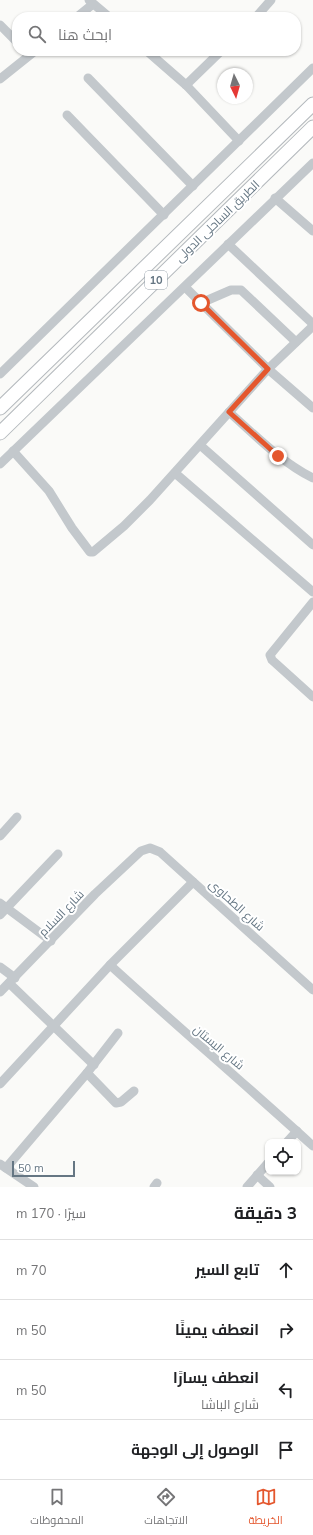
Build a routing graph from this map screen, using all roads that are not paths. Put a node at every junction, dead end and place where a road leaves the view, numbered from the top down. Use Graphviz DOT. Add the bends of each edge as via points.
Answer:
graph roads {
  1 [pos="271,0"];
  2 [pos="91,2"];
  3 [pos="82,12"];
  4 [pos="103,12"];
  5 [pos="260,12"];
  6 [pos="0,25"];
  7 [pos="12,37"];
  8 [pos="26,56"];
  9 [pos="153,56"];
  10 [pos="216,56"];
  11 [pos="313,68"];
  12 [pos="88,78"];
  13 [pos="0,79"];
  14 [pos="186,85"];
  15 [pos="313,104"];
  16 [pos="67,115"];
  17 [pos="313,127"];
  18 [pos="239,141"];
  19 [pos="313,163"];
  20 [pos="193,186"];
  21 [pos="275,198"];
  22 [pos="164,215"];
  23 [pos="313,231"];
  24 [pos="228,244"];
  25 [pos="185,287"];
  26 [pos="201,303"];
  27 [pos="313,325"];
  28 [pos="296,342"];
  29 [pos="268,369"];
  30 [pos="0,374"];
  31 [pos="0,408"];
  32 [pos="313,408"];
  33 [pos="229,412"];
  34 [pos="0,433"];
  35 [pos="200,445"];
  36 [pos="13,451"];
  37 [pos="0,464"];
  38 [pos="175,472"];
  39 [pos="313,478"];
  40 [pos="313,545"];
  41 [pos="313,592"];
  42 [pos="313,602"];
  43 [pos="313,697"];
  44 [pos="17,817"];
  45 [pos="0,836"];
  46 [pos="140,851"];
  47 [pos="58,854"];
  48 [pos="192,882"];
  49 [pos="3,905"];
  50 [pos="0,914"];
  51 [pos="51,941"];
  52 [pos="110,965"];
  53 [pos="0,967"];
  54 [pos="12,980"];
  55 [pos="313,990"];
  56 [pos="0,992"];
  57 [pos="54,1024"];
  58 [pos="118,1033"];
  59 [pos="94,1065"];
  60 [pos="88,1074"];
  61 [pos="0,1084"];
  62 [pos="134,1091"];
  63 [pos="297,1131"];
  64 [pos="290,1139"];
  65 [pos="313,1146"];
  66 [pos="3,1166"];
  67 [pos="265,1166"];
  68 [pos="257,1175"];
  69 [pos="34,1187"];
  70 [pos="247,1187"];
  71 [pos="270,1187"];
  1 -- 5 [label="street"];
  2 -- 3 [label="street"];
  2 -- 4 [label="street"];
  6 -- 7 [label="street"];
  8 -- 13 [label="street"];
  9 -- 14 [label="street"];
  10 -- 14 [label="street"];
  11 -- 18 [label="street"];
  12 -- 20 [label="street"];
  14 -- 18 [label="street"];
  15 -- 31 [label="highway, الطريق الساحلى الدولى / 10"];
  16 -- 22 [label="street"];
  17 -- 34 [label="highway, الطريق الساحلى الدولى / 10"];
  18 -- 20 [label="street"];
  19 -- 21 [label="street"];
  20 -- 22 [label="street"];
  21 -- 23 [label="street"];
  21 -- 24 [label="street"];
  22 -- 30 [label="street"];
  24 -- 25 [label="street"];
  24 -- 27 [label="street"];
  25 -- 26 [label="street"];
  25 -- 36 [label="street"];
  26 -- 28 [label="street" via="231,290 241,290"];
  26 -- 29 [label="street"];
  27 -- 28 [label="street"];
  28 -- 29 [label="street"];
  29 -- 32 [label="street"];
  29 -- 33 [label="street"];
  33 -- 35 [label="street"];
  33 -- 39 [label="street" via="278,456"];
  35 -- 38 [label="street"];
  35 -- 40 [label="street"];
  36 -- 37 [label="street"];
  36 -- 38 [label="street" via="48,491 90,552 124,526"];
  38 -- 41 [label="street"];
  42 -- 43 [label="street" via="270,655 272,660"];
  44 -- 45 [label="street"];
  46 -- 48 [label="street, شارع الطحاوى" via="156,849"];
  46 -- 51 [label="street, شارع السلام"];
  47 -- 49 [label="street"];
  48 -- 52 [label="street"];
  48 -- 55 [label="street, شارع الطحاوى"];
  49 -- 50 [label="street"];
  49 -- 51 [label="street"];
  51 -- 54 [label="street, شارع السلام"];
  52 -- 57 [label="street"];
  52 -- 63 [label="street, شارع البستان"];
  53 -- 54 [label="street"];
  54 -- 56 [label="street, شارع السلام"];
  54 -- 57 [label="street"];
  57 -- 59 [label="street"];
  57 -- 61 [label="street"];
  58 -- 59 [label="street"];
  59 -- 60 [label="street"];
  60 -- 62 [label="street" via="116,1103"];
  60 -- 66 [label="street"];
  63 -- 64 [label="street"];
  63 -- 65 [label="street, شارع البستان"];
  66 -- 69 [label="street"];
  67 -- 68 [label="street"];
  68 -- 70 [label="street"];
  68 -- 71 [label="street"];
}
